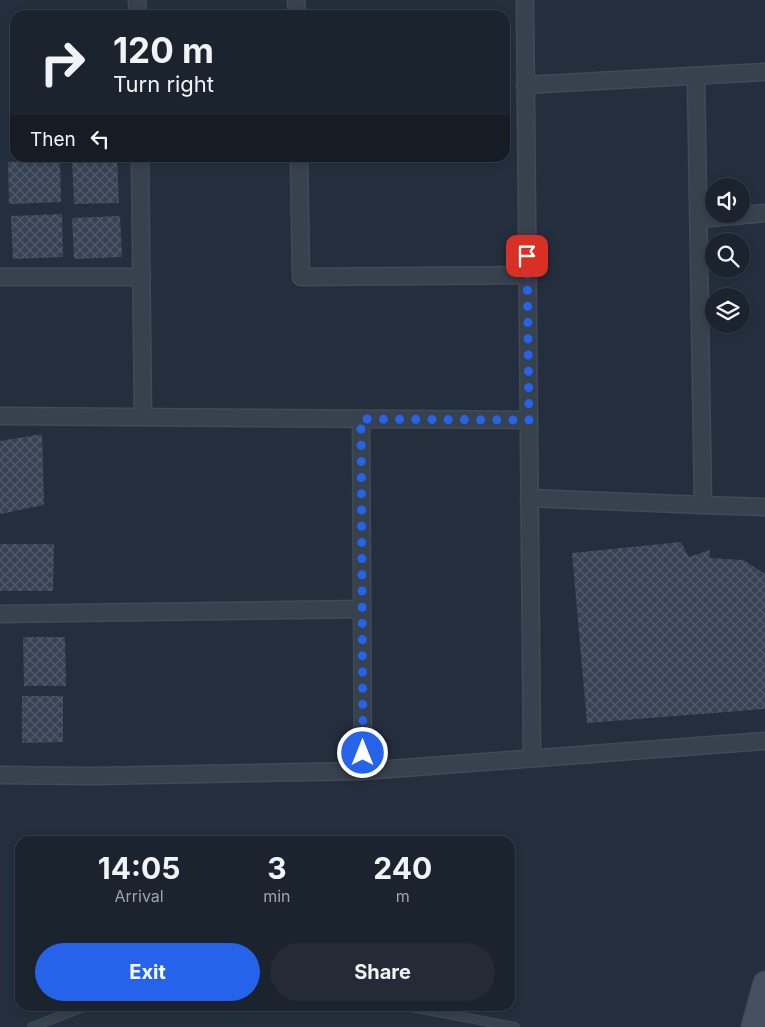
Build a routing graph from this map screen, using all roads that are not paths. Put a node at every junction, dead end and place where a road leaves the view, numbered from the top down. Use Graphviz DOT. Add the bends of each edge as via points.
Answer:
graph roads {
  1 [pos="525,0"];
  2 [pos="765,72"];
  3 [pos="696,76"];
  4 [pos="525,86"];
  5 [pos="140,162"];
  6 [pos="299,162"];
  7 [pos="765,213"];
  8 [pos="699,219"];
  9 [pos="527,276"];
  10 [pos="0,277"];
  11 [pos="142,277"];
  12 [pos="0,416"];
  13 [pos="143,417"];
  14 [pos="361,419"];
  15 [pos="529,420"];
  16 [pos="529,498"];
  17 [pos="703,505"];
  18 [pos="765,507"];
  19 [pos="362,609"];
  20 [pos="0,614"];
  21 [pos="765,741"];
  22 [pos="532,758"];
  23 [pos="363,771"];
  24 [pos="0,776"];
  25 [pos="765,984"];
  26 [pos="73,1011"];
  27 [pos="432,1011"];
  28 [pos="32,1027"];
  29 [pos="515,1027"];
  30 [pos="753,1027"];
  31 [pos="758,1027"];
  1 -- 4 [label="street"];
  2 -- 3 [label="street"];
  3 -- 4 [label="street"];
  3 -- 8 [label="street"];
  4 -- 9 [label="street"];
  5 -- 11 [label="street"];
  6 -- 9 [label="street" via="301,277"];
  7 -- 8 [label="street"];
  8 -- 17 [label="street"];
  9 -- 15 [label="street"];
  10 -- 11 [label="street"];
  11 -- 13 [label="street"];
  12 -- 13 [label="street"];
  13 -- 14 [label="street"];
  14 -- 15 [label="street"];
  14 -- 19 [label="street"];
  15 -- 16 [label="street"];
  16 -- 17 [label="street"];
  16 -- 22 [label="street"];
  17 -- 18 [label="street"];
  19 -- 20 [label="street"];
  19 -- 23 [label="street"];
  21 -- 22 [label="street"];
  22 -- 23 [label="street"];
  23 -- 24 [label="street"];
  25 -- 30 [label="main road"];
  25 -- 31 [label="main road"];
  26 -- 28 [label="lane"];
  27 -- 29 [label="lane"];
}
